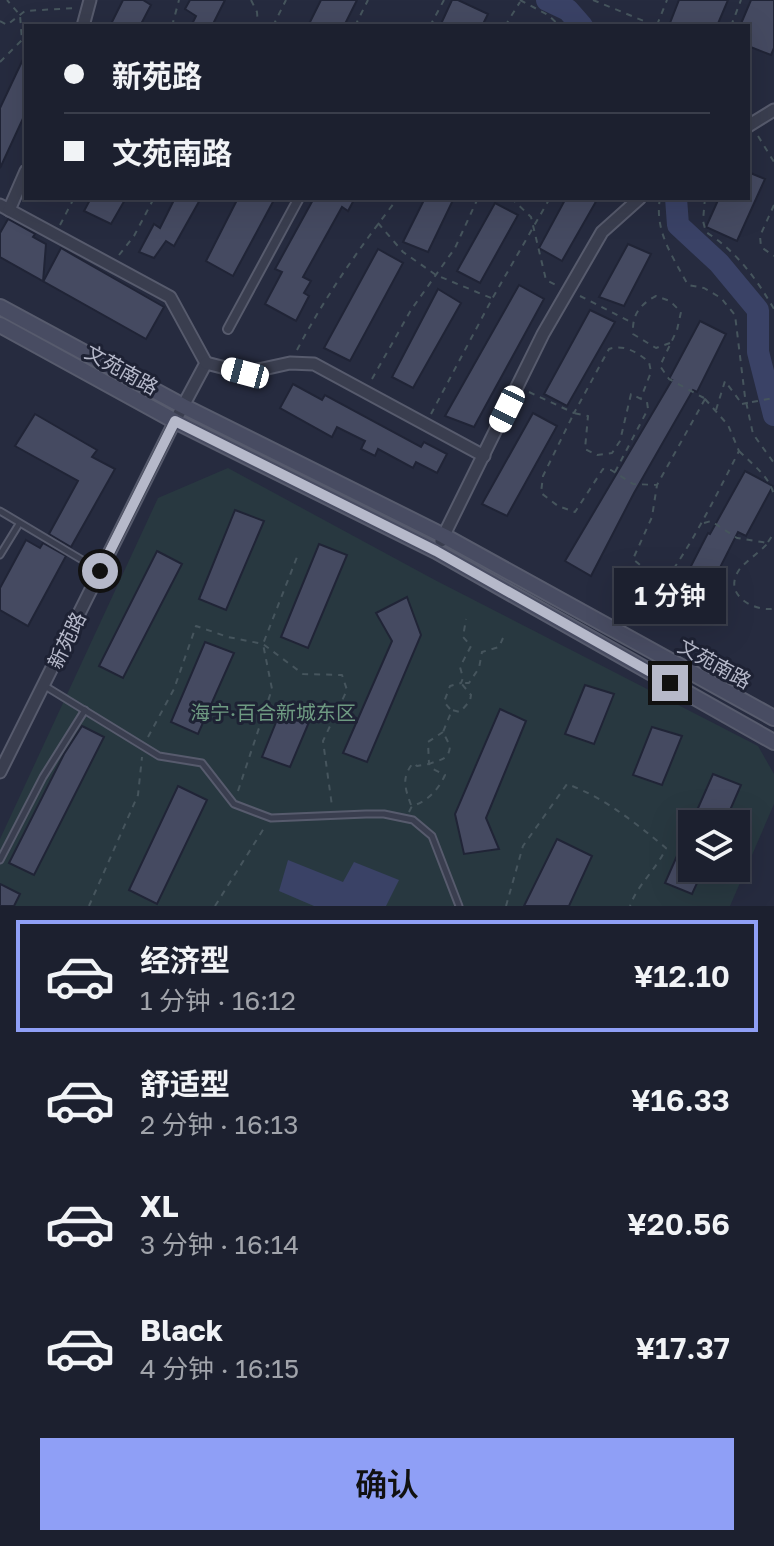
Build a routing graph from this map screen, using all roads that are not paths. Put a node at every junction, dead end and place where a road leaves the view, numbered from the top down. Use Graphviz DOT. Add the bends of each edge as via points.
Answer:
graph roads {
  1 [pos="89,3"];
  2 [pos="84,24"];
  3 [pos="774,110"];
  4 [pos="750,125"];
  5 [pos="24,174"];
  6 [pos="298,200"];
  7 [pos="638,200"];
  8 [pos="4,208"];
  9 [pos="0,307"];
  10 [pos="0,325"];
  11 [pos="228,329"];
  12 [pos="206,363"];
  13 [pos="183,406"];
  14 [pos="175,421"];
  15 [pos="484,456"];
  16 [pos="0,511"];
  17 [pos="19,524"];
  18 [pos="444,536"];
  19 [pos="436,551"];
  20 [pos="0,555"];
  21 [pos="100,571"];
  22 [pos="44,685"];
  23 [pos="85,710"];
  24 [pos="774,718"];
  25 [pos="774,742"];
  26 [pos="0,772"];
  27 [pos="0,860"];
  28 [pos="459,906"];
  1 -- 2 [label="street"];
  3 -- 4 [label="street"];
  5 -- 8 [label="street"];
  6 -- 11 [label="street"];
  7 -- 15 [label="street" via="602,232 543,334"];
  8 -- 12 [label="street" via="170,297"];
  9 -- 13 [label="main road, 文苑南路"];
  10 -- 14 [label="main road, 文苑南路"];
  12 -- 13 [label="street, 新苑路"];
  12 -- 15 [label="street" via="245,373 290,363 314,364"];
  13 -- 14 [label="street, 新苑路"];
  13 -- 18 [label="main road, 文苑南路"];
  14 -- 19 [label="main road, 文苑南路"];
  14 -- 21 [label="street, 新苑路"];
  15 -- 18 [label="street"];
  16 -- 17 [label="lane"];
  17 -- 20 [label="lane"];
  17 -- 21 [label="lane"];
  18 -- 19 [label="street"];
  18 -- 24 [label="main road, 文苑南路"];
  19 -- 25 [label="main road, 文苑南路"];
  21 -- 22 [label="street, 新苑路"];
  22 -- 23 [label="lane"];
  22 -- 26 [label="street, 新苑路"];
  23 -- 27 [label="lane"];
  23 -- 28 [label="lane" via="159,756 202,763 234,804 271,818 384,814 413,820 432,836"];
}
